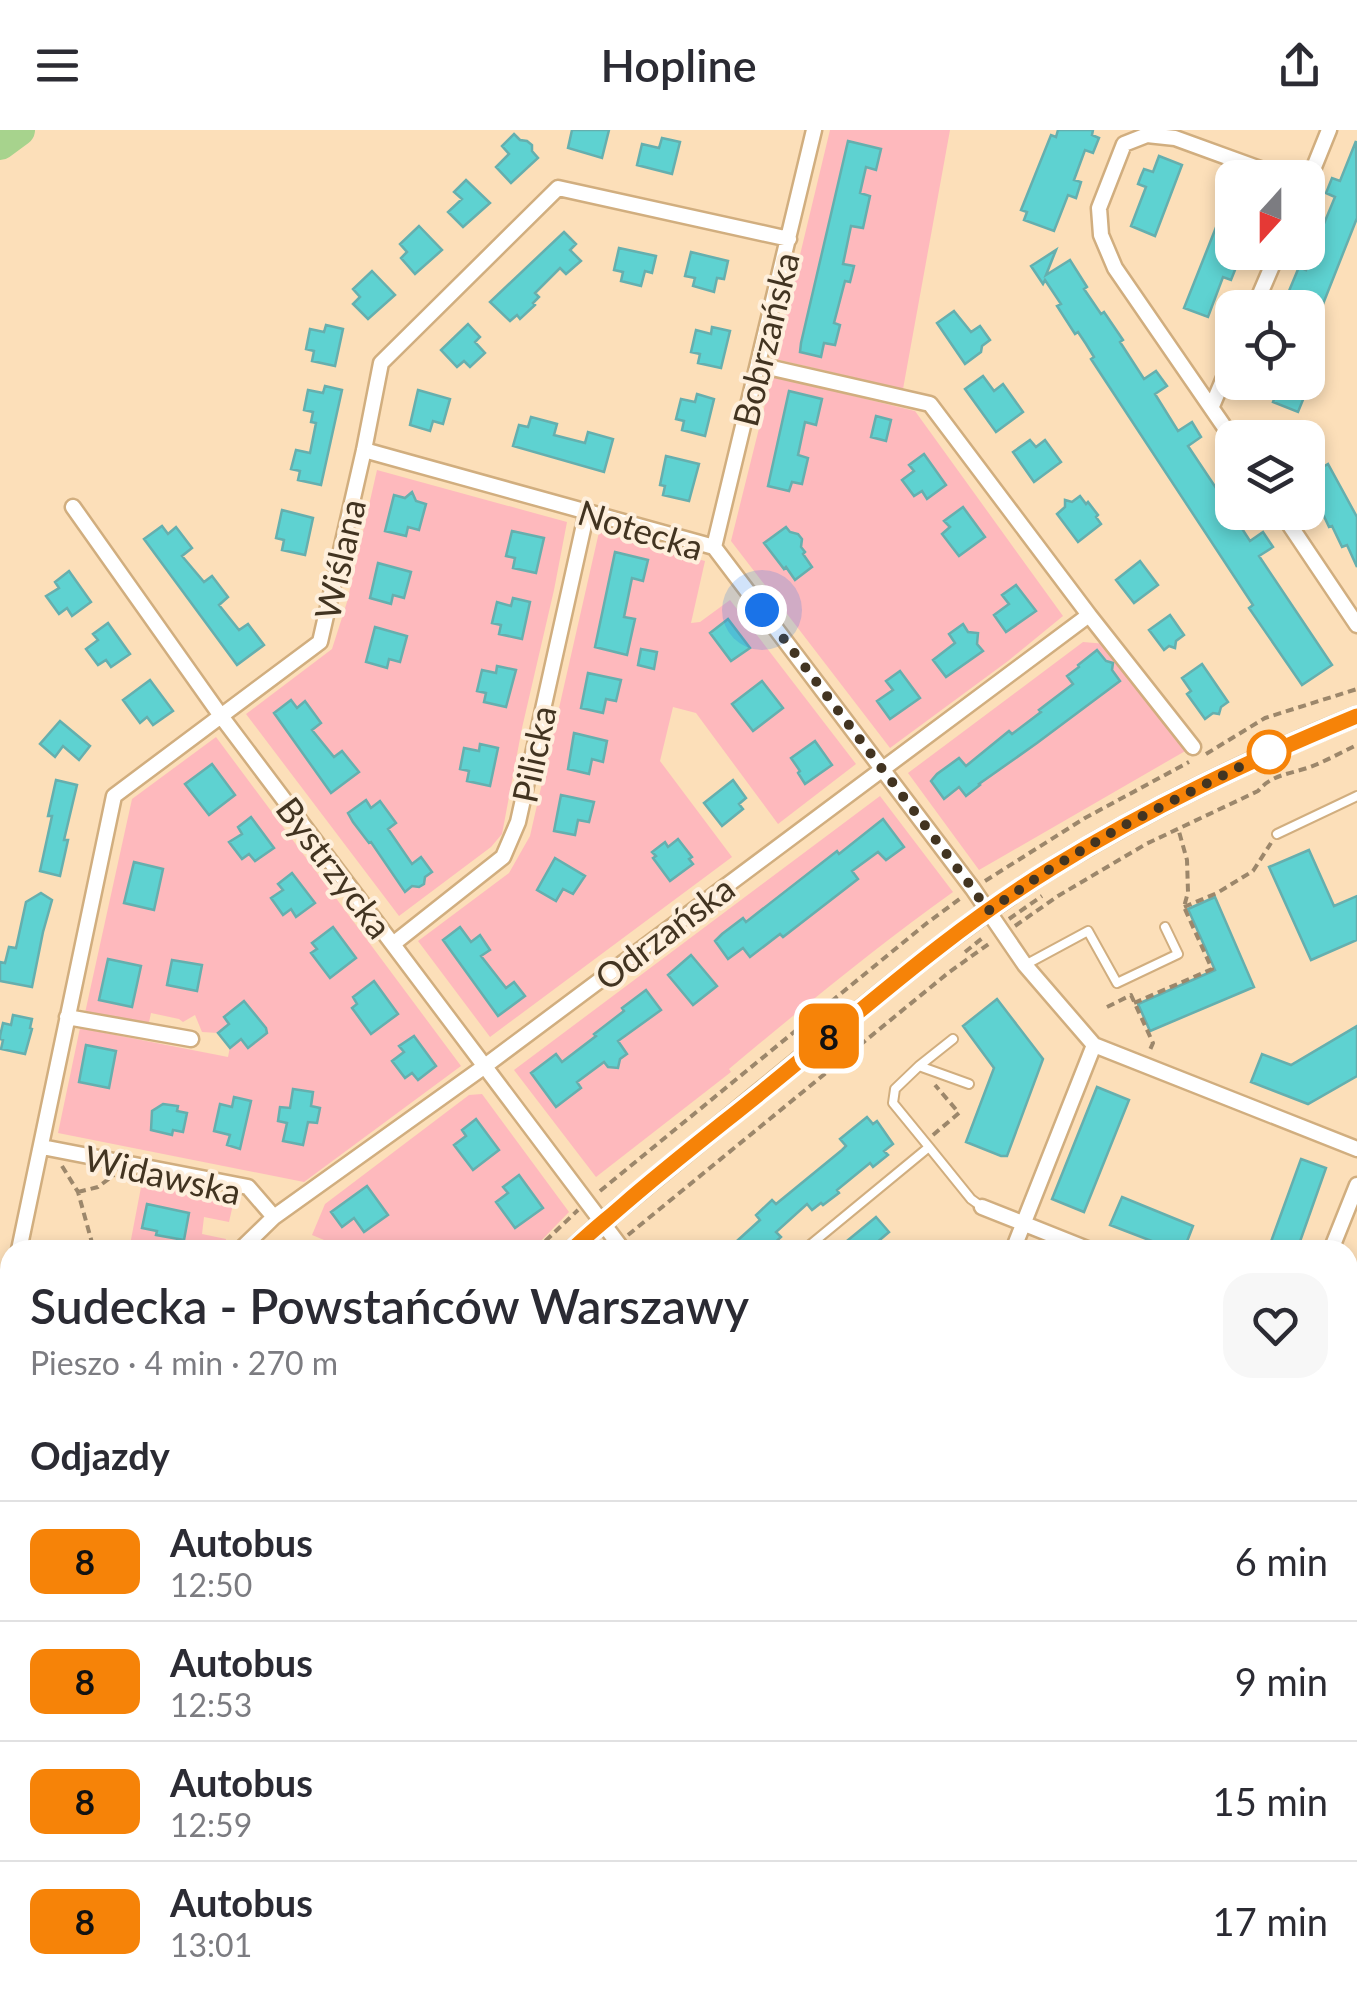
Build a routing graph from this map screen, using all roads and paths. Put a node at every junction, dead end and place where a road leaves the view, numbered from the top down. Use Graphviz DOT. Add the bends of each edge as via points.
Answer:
graph roads {
  1 [pos="814,130"];
  2 [pos="1329,130"];
  3 [pos="1236,160"];
  4 [pos="1317,160"];
  5 [pos="789,239"];
  6 [pos="759,365"];
  7 [pos="1215,399"];
  8 [pos="1212,406"];
  9 [pos="1221,420"];
  10 [pos="364,450"];
  11 [pos="73,507"];
  12 [pos="587,511"];
  13 [pos="1294,530"];
  14 [pos="714,547"];
  15 [pos="1089,614"];
  16 [pos="1357,625"];
  17 [pos="221,716"];
  18 [pos="1357,716"];
  19 [pos="1357,745"];
  20 [pos="1193,747"];
  21 [pos="882,770"];
  22 [pos="1357,796"];
  23 [pos="1178,828"];
  24 [pos="1277,834"];
  25 [pos="1046,892"];
  26 [pos="997,924"];
  27 [pos="1166,927"];
  28 [pos="392,944"];
  29 [pos="956,958"];
  30 [pos="1024,965"];
  31 [pos="1107,1006"];
  32 [pos="67,1017"];
  33 [pos="953,1038"];
  34 [pos="191,1039"];
  35 [pos="1094,1046"];
  36 [pos="1150,1052"];
  37 [pos="485,1066"];
  38 [pos="919,1066"];
  39 [pos="970,1084"];
  40 [pos="931,1136"];
  41 [pos="929,1147"];
  42 [pos="48,1148"];
  43 [pos="1357,1148"];
  44 [pos="124,1163"];
  45 [pos="1357,1185"];
  46 [pos="78,1192"];
  47 [pos="982,1208"];
  48 [pos="274,1216"];
  49 [pos="603,1223"];
  50 [pos="1024,1223"];
  51 [pos="23,1240"];
  52 [pos="91,1240"];
  53 [pos="250,1240"];
  54 [pos="583,1240"];
  55 [pos="616,1240"];
  56 [pos="629,1240"];
  57 [pos="816,1240"];
  58 [pos="1018,1240"];
  59 [pos="1066,1240"];
  60 [pos="1335,1240"];
  61 [pos="321,2002"];
  62 [pos="356,2002"];
  1 -- 5 [label="street, Bobrzańska"];
  2 -- 4 [label="street"];
  3 -- 8 [label="street" via="1147,135 1124,144 1099,208 1100,235 1115,268"];
  5 -- 6 [label="street, Bobrzańska"];
  5 -- 10 [label="street, Wiślana" via="558,188 381,363"];
  6 -- 14 [label="street, Bobrzańska"];
  6 -- 15 [label="street" via="930,404"];
  7 -- 8 [label="street"];
  8 -- 9 [label="street"];
  10 -- 12 [label="street, Notecka"];
  10 -- 17 [label="street, Wiślana" via="320,642"];
  11 -- 17 [label="street, Bystrzycka"];
  12 -- 14 [label="street, Notecka"];
  12 -- 28 [label="street, Pilicka" via="518,822 503,857"];
  13 -- 16 [label="street"];
  14 -- 21 [label="street, Notecka"];
  15 -- 20 [label="street"];
  15 -- 21 [label="street, Odrzańska"];
  17 -- 28 [label="street, Bystrzycka"];
  17 -- 32 [label="street, Wiślana" via="114,796"];
  18 -- 26 [label="street" via="1246,762 1050,869"];
  19 -- 23 [label="path"];
  21 -- 26 [label="street, Notecka"];
  21 -- 37 [label="street, Odrzańska"];
  22 -- 24 [label="lane"];
  23 -- 24 [label="path" via="1187,860 1184,906 1253,870"];
  23 -- 26 [label="path"];
  25 -- 26 [label="path"];
  26 -- 29 [label="path"];
  26 -- 30 [label="street, Notecka"];
  26 -- 49 [label="street" via="865,1008"];
  26 -- 56 [label="path" via="948,973"];
  27 -- 30 [label="lane" via="1178,954 1117,982 1088,930"];
  28 -- 37 [label="street, Bystrzycka"];
  30 -- 35 [label="street, Notecka"];
  31 -- 36 [label="path" via="1131,995 1153,1042"];
  32 -- 34 [label="street"];
  32 -- 42 [label="street, Wiślana"];
  33 -- 38 [label="lane"];
  35 -- 43 [label="street"];
  35 -- 50 [label="street"];
  37 -- 48 [label="street, Odrzańska"];
  37 -- 49 [label="street, Bystrzycka"];
  38 -- 39 [label="lane"];
  38 -- 40 [label="path" via="958,1112"];
  38 -- 41 [label="lane" via="895,1089 894,1103"];
  41 -- 47 [label="lane"];
  41 -- 57 [label="lane"];
  42 -- 44 [label="street, Widawska"];
  42 -- 46 [label="path"];
  42 -- 51 [label="street, Wiślana"];
  44 -- 46 [label="path" via="98,1187"];
  44 -- 48 [label="street, Widawska" via="248,1187"];
  45 -- 60 [label="street"];
  46 -- 52 [label="path"];
  47 -- 50 [label="street"];
  48 -- 53 [label="street, Odrzańska"];
  49 -- 54 [label="street"];
  49 -- 55 [label="street, Bystrzycka"];
  50 -- 58 [label="street"];
  50 -- 59 [label="street"];
  61 -- 62 [label="street"];
}
